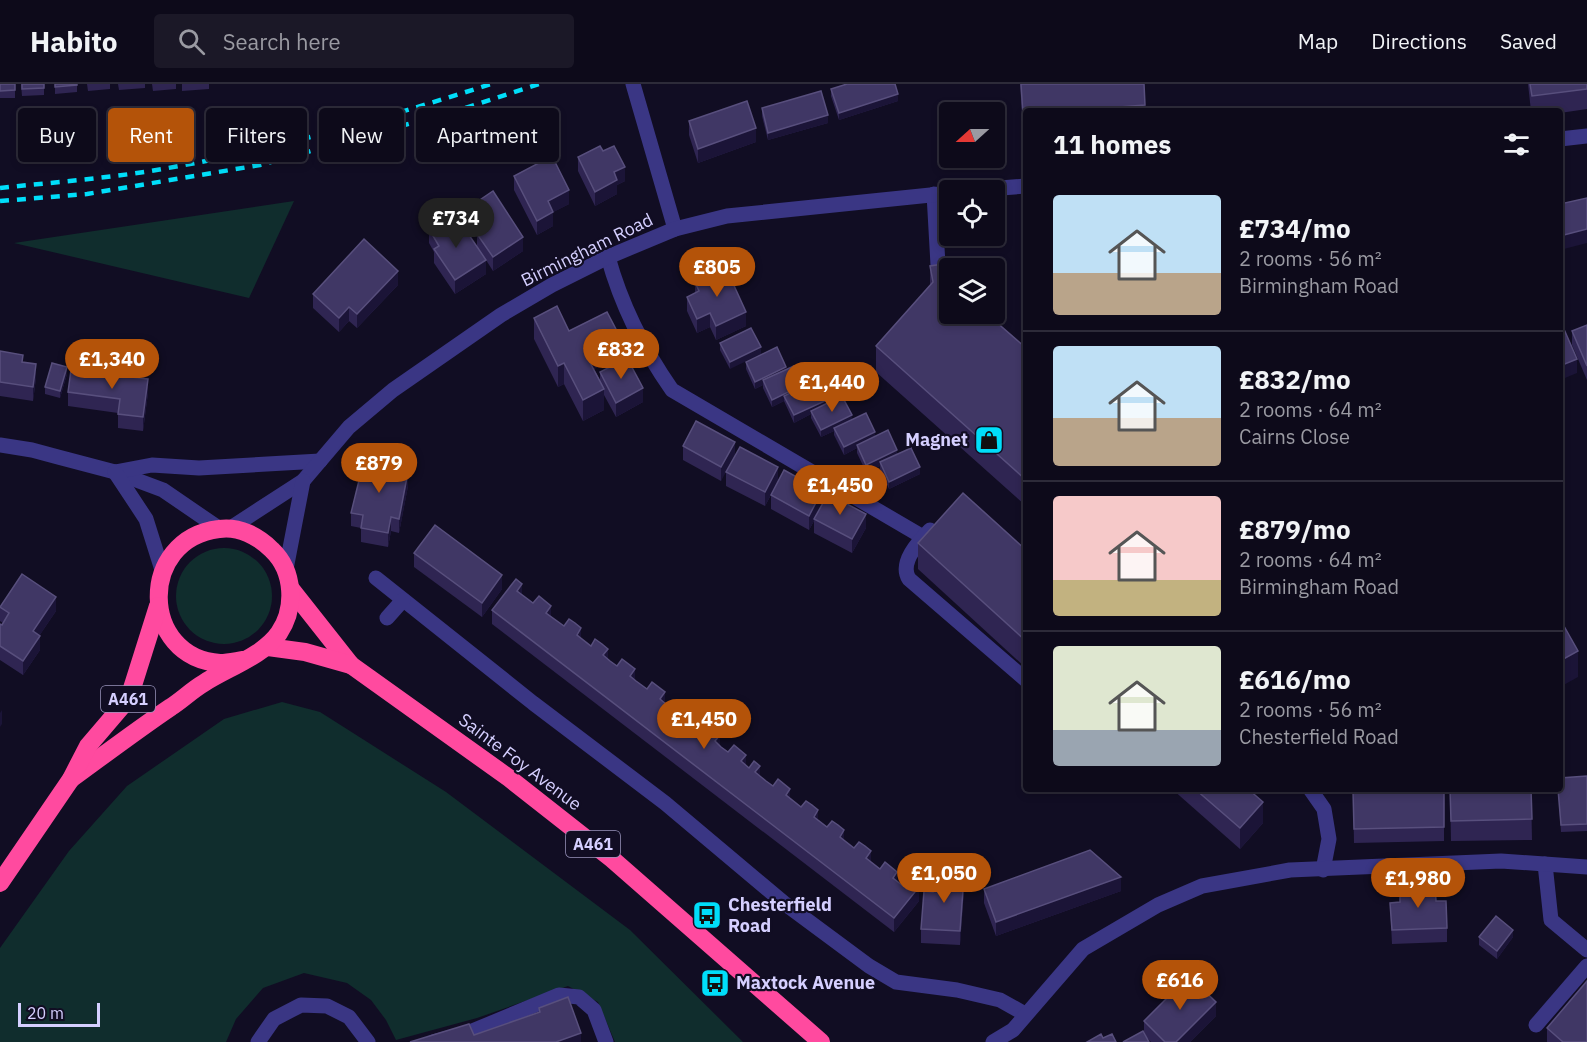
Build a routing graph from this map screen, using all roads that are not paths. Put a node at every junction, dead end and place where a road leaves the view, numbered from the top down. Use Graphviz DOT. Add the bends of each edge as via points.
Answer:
graph roads {
  1 [pos="633,84"];
  2 [pos="1587,136"];
  3 [pos="1563,139"];
  4 [pos="1023,186"];
  5 [pos="1005,188"];
  6 [pos="939,193"];
  7 [pos="675,229"];
  8 [pos="939,246"];
  9 [pos="608,257"];
  10 [pos="938,265"];
  11 [pos="0,446"];
  12 [pos="320,461"];
  13 [pos="115,472"];
  14 [pos="303,481"];
  15 [pos="938,523"];
  16 [pos="224,529"];
  17 [pos="923,537"];
  18 [pos="286,569"];
  19 [pos="162,570"];
  20 [pos="376,578"];
  21 [pos="291,589"];
  22 [pos="403,600"];
  23 [pos="158,606"];
  24 [pos="387,618"];
  25 [pos="268,647"];
  26 [pos="243,660"];
  27 [pos="351,665"];
  28 [pos="1023,677"];
  29 [pos="71,779"];
  30 [pos="1313,792"];
  31 [pos="1545,864"];
  32 [pos="1587,867"];
  33 [pos="1323,870"];
  34 [pos="0,883"];
  35 [pos="1587,950"];
  36 [pos="1587,966"];
  37 [pos="1025,1014"];
  38 [pos="1536,1025"];
  39 [pos="1011,1036"];
  40 [pos="258,1042"];
  41 [pos="368,1042"];
  42 [pos="433,1042"];
  43 [pos="606,1042"];
  44 [pos="821,1042"];
  45 [pos="993,1042"];
  1 -- 7 [label="street"];
  2 -- 3 [label="street"];
  4 -- 5 [label="street"];
  6 -- 7 [label="street, Birmingham Road" via="727,216"];
  7 -- 9 [label="street, Birmingham Road"];
  8 -- 10 [label="street"];
  9 -- 12 [label="street, Birmingham Road" via="501,315 393,390 349,427"];
  9 -- 17 [label="street" via="615,284 640,336 672,390"];
  11 -- 13 [label="street" via="32,450"];
  12 -- 13 [label="street" via="198,468 152,465"];
  12 -- 14 [label="street, Birmingham Road"];
  13 -- 16 [label="street" via="163,490"];
  13 -- 19 [label="street" via="146,519"];
  14 -- 16 [label="street, Birmingham Road"];
  14 -- 18 [label="street, Birmingham Road"];
  15 -- 17 [label="street"];
  16 -- 18 [label="highway" via="263,541"];
  16 -- 19 [label="highway" via="204,532 184,542"];
  17 -- 28 [label="street" via="905,565 909,579"];
  18 -- 21 [label="highway"];
  19 -- 23 [label="highway"];
  20 -- 22 [label="street"];
  21 -- 25 [label="highway" via="289,611"];
  21 -- 27 [label="highway, Sainte Foy Avenue / A461"];
  22 -- 24 [label="street"];
  22 -- 37 [label="street" via="868,966 896,981 1000,1000"];
  23 -- 26 [label="highway" via="165,627 179,645 198,658 220,663"];
  23 -- 29 [label="highway, A461" via="129,698 88,746"];
  25 -- 26 [label="highway"];
  25 -- 27 [label="highway, Sainte Foy Avenue / A461"];
  26 -- 29 [label="highway, A461" via="202,684"];
  27 -- 44 [label="highway, Sainte Foy Avenue / A461" via="509,778 612,859"];
  29 -- 34 [label="highway, A461"];
  30 -- 33 [label="street" via="1324,808 1329,839"];
  31 -- 32 [label="street"];
  31 -- 33 [label="street" via="1501,861"];
  31 -- 35 [label="street" via="1551,920"];
  33 -- 37 [label="street" via="1290,870 1202,886 1158,905 1083,949"];
  36 -- 38 [label="street"];
  37 -- 39 [label="street"];
  39 -- 45 [label="street"];
  40 -- 41 [label="street" via="274,1019 301,1005 327,1006 349,1017"];
  42 -- 43 [label="street" via="470,1032 559,995 579,998 594,1010"];
}
